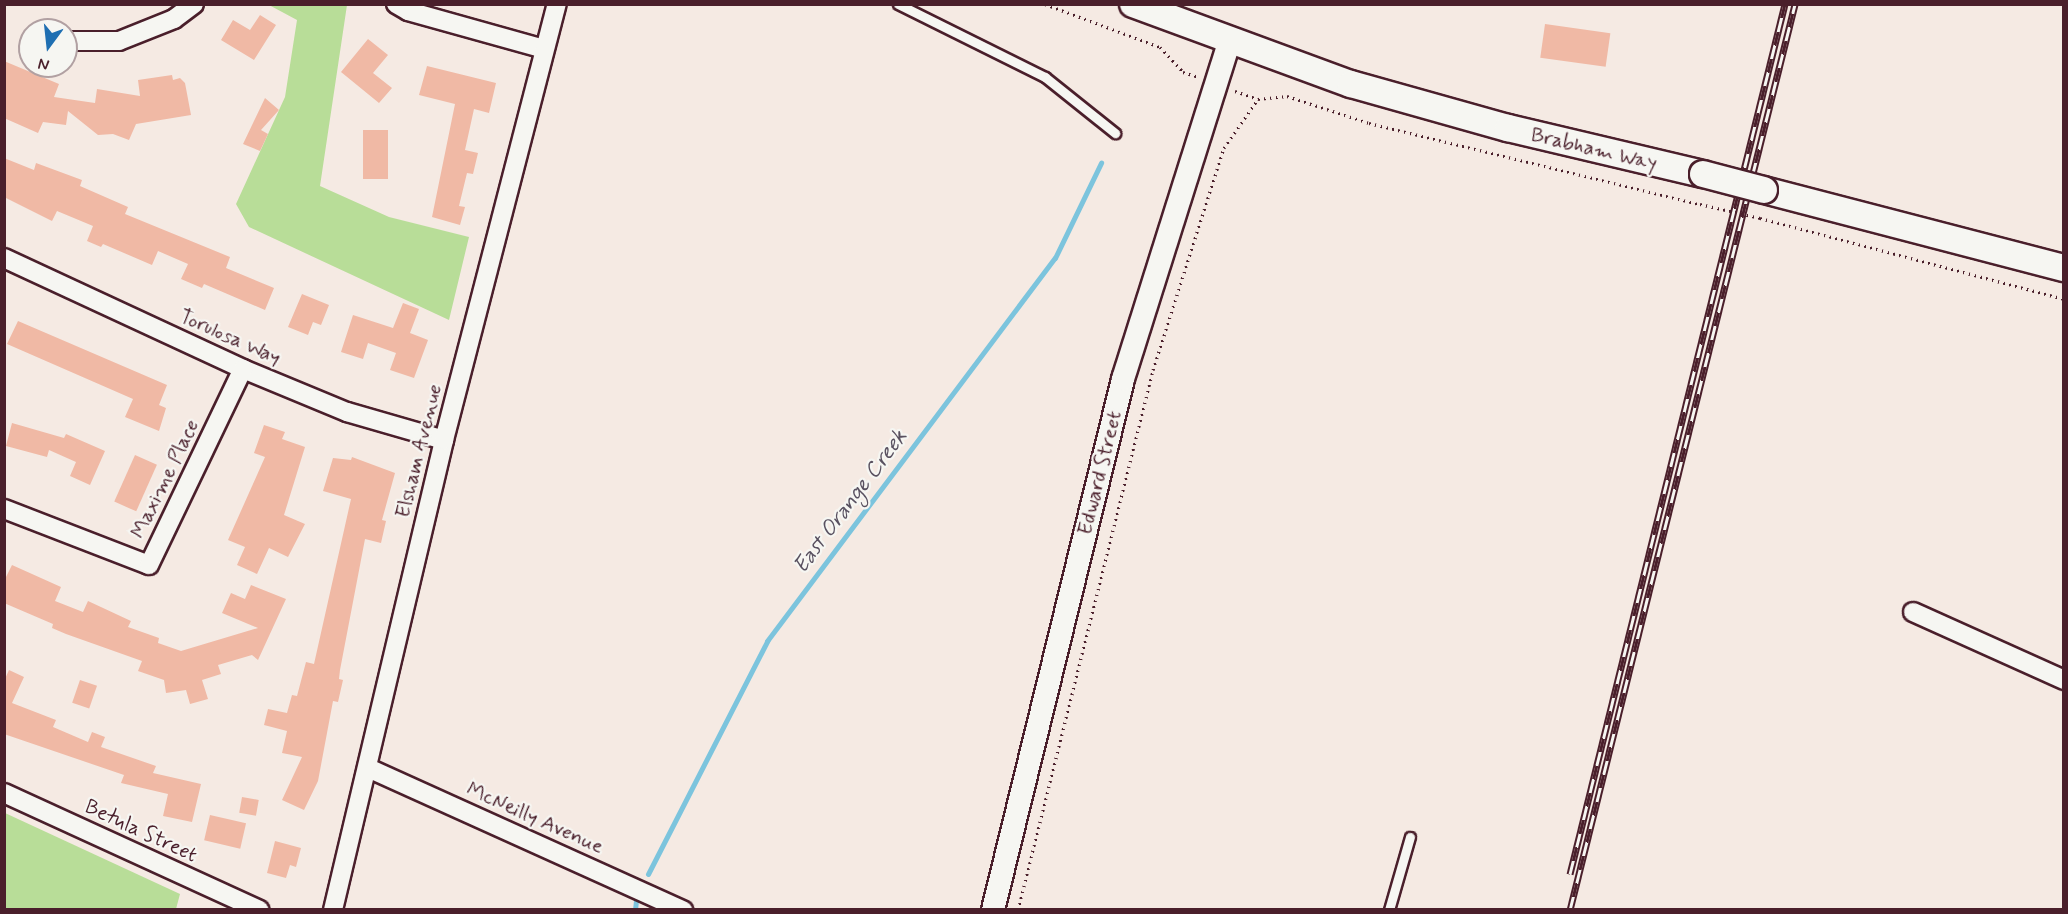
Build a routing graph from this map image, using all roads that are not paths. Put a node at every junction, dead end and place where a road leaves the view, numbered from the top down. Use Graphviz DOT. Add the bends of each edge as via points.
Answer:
graph roads {
  1 [pos="194,4"];
  2 [pos="396,4"];
  3 [pos="557,4"];
  4 [pos="897,4"];
  5 [pos="1133,4"];
  6 [pos="78,41"];
  7 [pos="1229,42"];
  8 [pos="544,49"];
  9 [pos="1115,133"];
  10 [pos="4,258"];
  11 [pos="2064,268"];
  12 [pos="243,369"];
  13 [pos="444,440"];
  14 [pos="4,509"];
  15 [pos="1913,612"];
  16 [pos="2064,680"];
  17 [pos="368,768"];
  18 [pos="4,793"];
  19 [pos="1410,837"];
  20 [pos="259,909"];
  21 [pos="333,909"];
  22 [pos="683,909"];
  23 [pos="993,909"];
  24 [pos="1389,909"];
  1 -- 6 [label="street" via="174,19 119,40"];
  2 -- 8 [label="street" via="408,11"];
  3 -- 8 [label="street, Elsham Avenue"];
  4 -- 9 [label="lane" via="1046,77"];
  5 -- 7 [label="main road, Brabham Way"];
  7 -- 11 [label="main road, Brabham Way, bridge" via="1352,84 1508,129 1703,174"];
  7 -- 23 [label="street, Edward Street" via="1123,379"];
  8 -- 13 [label="street, Elsham Avenue"];
  10 -- 12 [label="street, Torulosa Way"];
  12 -- 13 [label="street, Torulosa Way" via="347,412"];
  12 -- 14 [label="street, Maxime Place" via="149,565"];
  13 -- 17 [label="street, Elsham Avenue"];
  15 -- 16 [label="street"];
  17 -- 21 [label="street, Elsham Avenue"];
  17 -- 22 [label="street, McNeilly Avenue"];
  18 -- 20 [label="street, Betula Street"];
  19 -- 24 [label="lane"];
}
